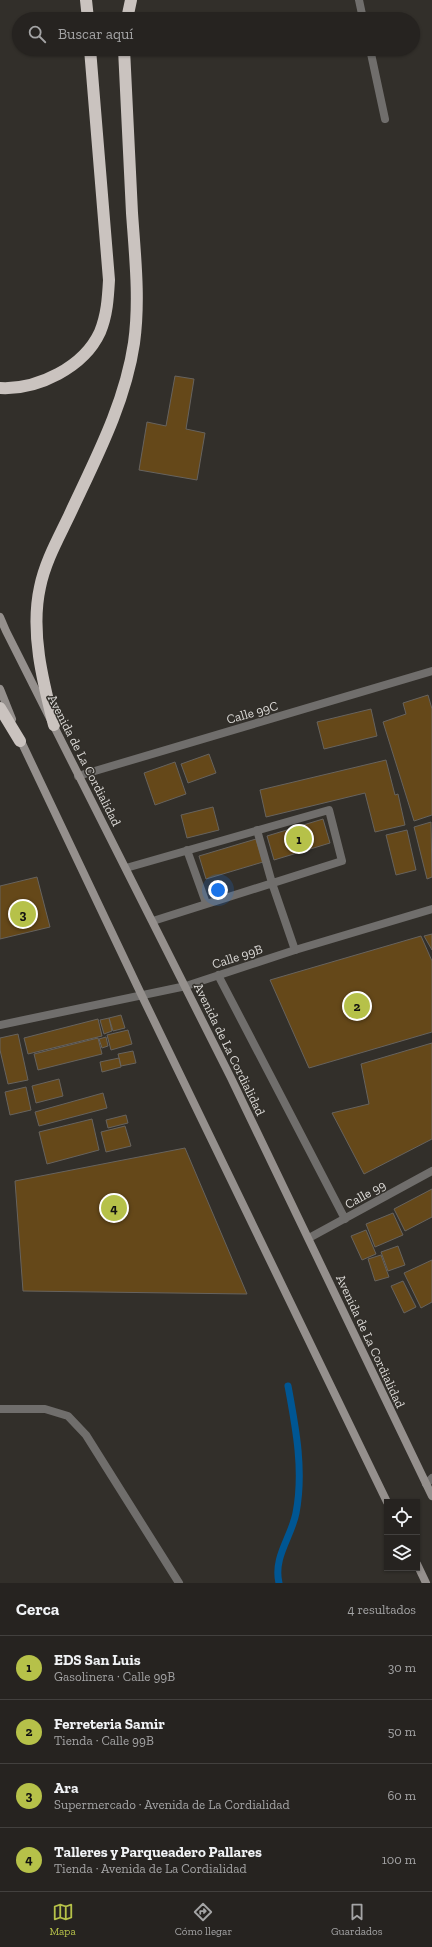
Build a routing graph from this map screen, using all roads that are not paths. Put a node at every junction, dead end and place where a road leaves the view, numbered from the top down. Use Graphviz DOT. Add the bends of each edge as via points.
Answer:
graph roads {
  1 [pos="86,0"];
  2 [pos="131,0"];
  3 [pos="359,0"];
  4 [pos="87,12"];
  5 [pos="128,12"];
  6 [pos="362,12"];
  7 [pos="91,56"];
  8 [pos="124,56"];
  9 [pos="371,56"];
  10 [pos="385,120"];
  11 [pos="0,388"];
  12 [pos="0,617"];
  13 [pos="432,671"];
  14 [pos="0,689"];
  15 [pos="0,708"];
  16 [pos="54,725"];
  17 [pos="20,741"];
  18 [pos="78,776"];
  19 [pos="257,830"];
  20 [pos="187,850"];
  21 [pos="126,868"];
  22 [pos="272,883"];
  23 [pos="206,903"];
  24 [pos="432,909"];
  25 [pos="153,920"];
  26 [pos="294,950"];
  27 [pos="218,975"];
  28 [pos="186,986"];
  29 [pos="142,996"];
  30 [pos="0,1025"];
  31 [pos="432,1171"];
  32 [pos="345,1219"];
  33 [pos="309,1238"];
  34 [pos="0,1408"];
  35 [pos="429,1481"];
  36 [pos="432,1496"];
  37 [pos="386,1499"];
  38 [pos="420,1570"];
  39 [pos="179,1583"];
  40 [pos="426,1583"];
  1 -- 4 [label="highway"];
  2 -- 5 [label="highway"];
  3 -- 6 [label="street"];
  7 -- 11 [label="highway" via="108,264 106,315 93,343 73,364 31,385"];
  8 -- 16 [label="highway" via="136,282 136,329 130,366 119,402 95,461 47,563 39,588 39,652"];
  9 -- 10 [label="street"];
  12 -- 16 [label="main road, Avenida de La Cordialidad"];
  13 -- 18 [label="street, Calle 99C"];
  14 -- 17 [label="main road"];
  15 -- 17 [label="highway"];
  16 -- 18 [label="main road, Avenida de La Cordialidad"];
  17 -- 29 [label="main road"];
  18 -- 21 [label="main road, Avenida de La Cordialidad"];
  19 -- 20 [label="street"];
  19 -- 22 [label="street"];
  19 -- 22 [label="street" via="329,810 342,861"];
  20 -- 21 [label="street"];
  20 -- 23 [label="street"];
  21 -- 25 [label="main road, Avenida de La Cordialidad"];
  22 -- 23 [label="street"];
  22 -- 26 [label="street"];
  23 -- 25 [label="street"];
  24 -- 26 [label="street, Calle 99B"];
  25 -- 28 [label="main road, Avenida de La Cordialidad"];
  26 -- 27 [label="street, Calle 99B"];
  27 -- 28 [label="street, Calle 99B"];
  27 -- 32 [label="street"];
  28 -- 29 [label="street, Calle 99B"];
  28 -- 33 [label="main road, Avenida de La Cordialidad"];
  29 -- 30 [label="street, Calle 99B"];
  29 -- 37 [label="main road"];
  31 -- 32 [label="street, Calle 99"];
  32 -- 33 [label="street, Calle 99"];
  33 -- 35 [label="main road, Avenida de La Cordialidad"];
  34 -- 39 [label="street" via="45,1409 68,1416 86,1435"];
  35 -- 36 [label="main road, Avenida de La Cordialidad"];
  38 -- 40 [label="main road"];
}
